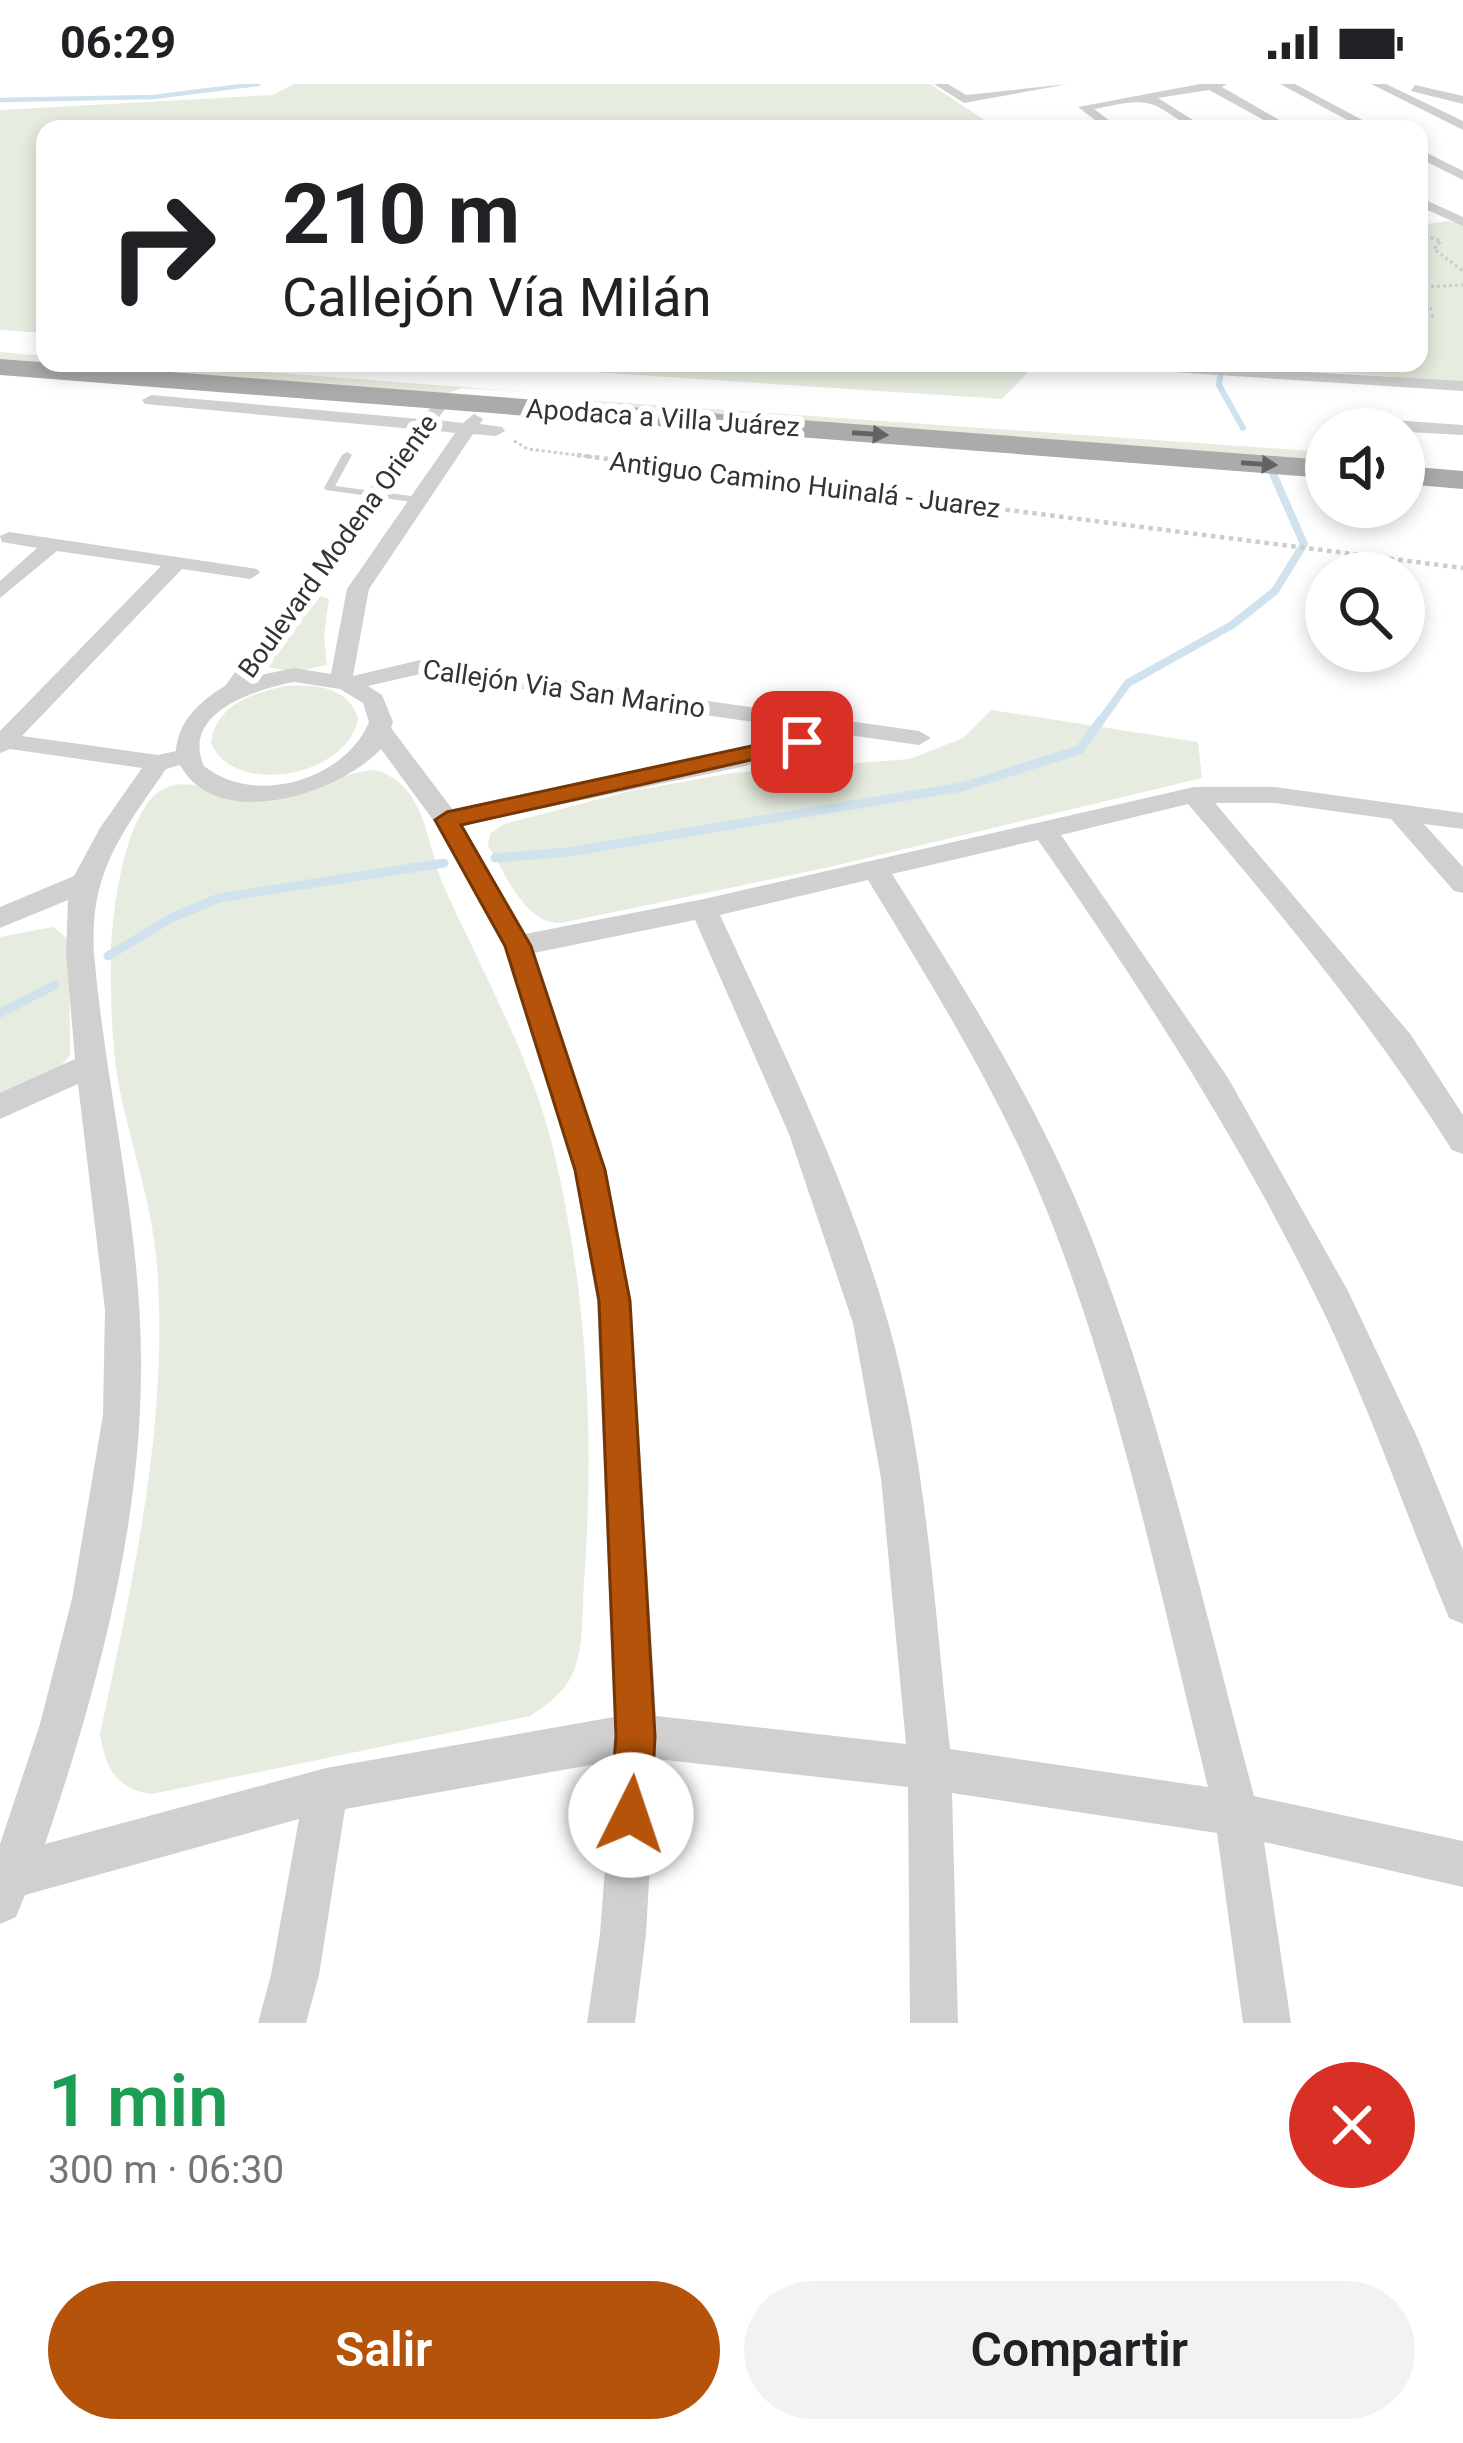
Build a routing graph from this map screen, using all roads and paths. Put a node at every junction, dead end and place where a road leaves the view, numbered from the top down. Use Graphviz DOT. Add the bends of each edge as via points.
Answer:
graph roads {
  1 [pos="940,84"];
  2 [pos="1062,84"];
  3 [pos="1108,84"];
  4 [pos="1222,84"];
  5 [pos="1286,84"];
  6 [pos="1377,84"];
  7 [pos="1391,84"];
  8 [pos="1211,86"];
  9 [pos="1135,91"];
  10 [pos="1155,98"];
  11 [pos="1463,100"];
  12 [pos="1102,120"];
  13 [pos="1188,120"];
  14 [pos="1272,120"];
  15 [pos="1355,120"];
  16 [pos="1463,126"];
  17 [pos="1428,158"];
  18 [pos="1463,176"];
  19 [pos="1428,206"];
  20 [pos="1463,212"];
  21 [pos="1445,214"];
  22 [pos="1428,217"];
  23 [pos="1463,221"];
  24 [pos="1428,237"];
  25 [pos="1463,271"];
  26 [pos="1463,285"];
  27 [pos="1428,287"];
  28 [pos="0,343"];
  29 [pos="36,346"];
  30 [pos="0,367"];
  31 [pos="36,370"];
  32 [pos="65,372"];
  33 [pos="372,372"];
  34 [pos="1158,372"];
  35 [pos="1308,372"];
  36 [pos="1403,382"];
  37 [pos="1159,387"];
  38 [pos="604,389"];
  39 [pos="151,400"];
  40 [pos="442,401"];
  41 [pos="1458,406"];
  42 [pos="1408,408"];
  43 [pos="482,421"];
  44 [pos="425,426"];
  45 [pos="1425,427"];
  46 [pos="1425,438"];
  47 [pos="1305,441"];
  48 [pos="1463,452"];
  49 [pos="347,455"];
  50 [pos="1305,469"];
  51 [pos="1425,477"];
  52 [pos="1463,480"];
  53 [pos="374,495"];
  54 [pos="419,500"];
  55 [pos="9,538"];
  56 [pos="52,545"];
  57 [pos="332,552"];
  58 [pos="380,556"];
  59 [pos="176,563"];
  60 [pos="1463,568"];
  61 [pos="250,573"];
  62 [pos="310,584"];
  63 [pos="358,589"];
  64 [pos="0,592"];
  65 [pos="347,681"];
  66 [pos="233,692"];
  67 [pos="832,728"];
  68 [pos="381,732"];
  69 [pos="919,738"];
  70 [pos="2,742"];
  71 [pos="172,760"];
  72 [pos="1194,795"];
  73 [pos="1400,813"];
  74 [pos="447,820"];
  75 [pos="1463,821"];
  76 [pos="1044,830"];
  77 [pos="874,869"];
  78 [pos="85,882"];
  79 [pos="1463,884"];
  80 [pos="704,909"];
  81 [pos="0,918"];
  82 [pos="518,946"];
  83 [pos="88,1066"];
  84 [pos="0,1107"];
  85 [pos="1463,1141"];
  86 [pos="1463,1604"];
  87 [pos="636,1736"];
  88 [pos="930,1768"];
  89 [pos="326,1790"];
  90 [pos="1237,1814"];
  91 [pos="1463,1864"];
  92 [pos="4,1885"];
  93 [pos="282,2023"];
  94 [pos="611,2023"];
  95 [pos="934,2023"];
  96 [pos="1267,2023"];
  1 -- 2 [label="street" via="964,99"];
  3 -- 9 [label="street"];
  4 -- 8 [label="street"];
  5 -- 15 [label="street"];
  6 -- 16 [label="street"];
  7 -- 11 [label="street"];
  8 -- 10 [label="street"];
  8 -- 14 [label="street"];
  9 -- 10 [label="street"];
  9 -- 12 [label="street" via="1084,107"];
  10 -- 13 [label="street"];
  17 -- 18 [label="street"];
  19 -- 21 [label="street"];
  20 -- 21 [label="street"];
  21 -- 22 [label="street"];
  21 -- 23 [label="street"];
  24 -- 25 [label="path" via="1441,241 1437,255"];
  26 -- 27 [label="path"];
  28 -- 29 [label="main road"];
  30 -- 31 [label="main road, Apodaca a Villa Juárez"];
  32 -- 40 [label="main road, Apodaca a Villa Juárez"];
  33 -- 38 [label="main road, Apodaca a Villa Juárez"];
  34 -- 37 [label="street"];
  35 -- 36 [label="street"];
  36 -- 41 [label="street"];
  36 -- 42 [label="street"];
  38 -- 40 [label="main road" via="545,397 464,392"];
  38 -- 47 [label="main road, Apodaca a Villa Juárez"];
  39 -- 44 [label="street"];
  40 -- 43 [label="main road, Apodaca a Villa Juárez"];
  40 -- 44 [label="street, Boulevard Modena Oriente"];
  41 -- 45 [label="street"];
  43 -- 44 [label="street"];
  43 -- 50 [label="main road, Apodaca a Villa Juárez, one-way"];
  43 -- 54 [label="street"];
  43 -- 60 [label="path, Antiguo Camino Huinalá - Juarez" via="528,449"];
  44 -- 53 [label="street, Boulevard Modena Oriente"];
  46 -- 48 [label="main road"];
  49 -- 53 [label="lane" via="328,486"];
  51 -- 52 [label="main road"];
  53 -- 54 [label="lane"];
  53 -- 57 [label="street, Boulevard Modena Oriente"];
  54 -- 58 [label="street"];
  55 -- 56 [label="street"];
  56 -- 59 [label="street"];
  56 -- 64 [label="street"];
  57 -- 58 [label="street"];
  57 -- 62 [label="street, Boulevard Modena Oriente"];
  58 -- 63 [label="street"];
  59 -- 61 [label="street"];
  59 -- 70 [label="street"];
  62 -- 63 [label="street"];
  62 -- 66 [label="street, Boulevard Modena Oriente"];
  63 -- 65 [label="street"];
  65 -- 66 [label="street, Callejón Via San Marino" via="294,676"];
  65 -- 67 [label="street, Callejón Via San Marino" via="420,667"];
  65 -- 68 [label="street" via="380,708"];
  66 -- 71 [label="street, Boulevard Modena Oriente" via="193,724"];
  67 -- 69 [label="street, Callejón Via San Marino"];
  67 -- 74 [label="street" via="741,759"];
  68 -- 71 [label="street" via="346,771 280,793 215,786"];
  68 -- 74 [label="street"];
  70 -- 71 [label="street"];
  71 -- 78 [label="street" via="109,836"];
  72 -- 73 [label="street" via="1275,795"];
  72 -- 76 [label="street"];
  72 -- 85 [label="street" via="1400,1043"];
  73 -- 75 [label="street"];
  73 -- 79 [label="street"];
  74 -- 82 [label="street"];
  76 -- 77 [label="street"];
  76 -- 86 [label="street" via="1174,1017 1265,1169 1374,1384"];
  77 -- 80 [label="street"];
  77 -- 90 [label="street" via="995,1062 1073,1234 1139,1439"];
  78 -- 81 [label="street"];
  78 -- 83 [label="street"];
  80 -- 82 [label="street"];
  80 -- 88 [label="street" via="805,1133 871,1323 900,1478"];
  82 -- 87 [label="street" via="590,1170 614,1301"];
  83 -- 84 [label="street"];
  83 -- 92 [label="street" via="124,1293 121,1414 80,1656"];
  87 -- 88 [label="street"];
  87 -- 89 [label="street"];
  87 -- 94 [label="street"];
  88 -- 90 [label="street"];
  88 -- 95 [label="street"];
  89 -- 92 [label="street"];
  89 -- 93 [label="street"];
  90 -- 91 [label="street"];
  90 -- 96 [label="street"];
}
